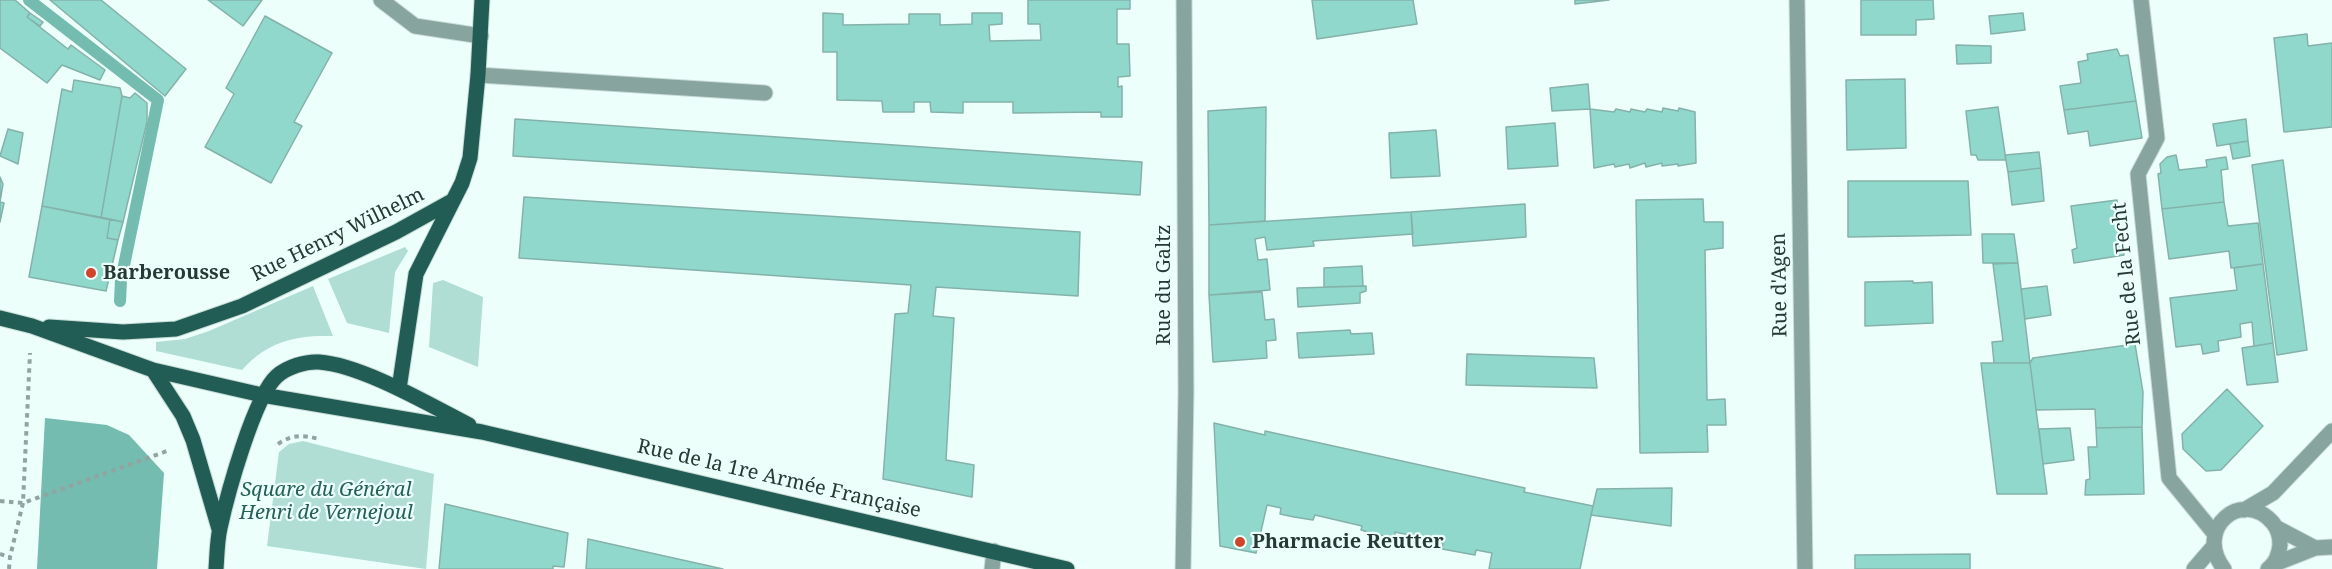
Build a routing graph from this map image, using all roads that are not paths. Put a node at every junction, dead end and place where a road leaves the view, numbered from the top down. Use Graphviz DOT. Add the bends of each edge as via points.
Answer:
graph roads {
  1 [pos="381,0"];
  2 [pos="482,0"];
  3 [pos="1184,0"];
  4 [pos="1797,0"];
  5 [pos="2141,0"];
  6 [pos="481,36"];
  7 [pos="478,75"];
  8 [pos="765,93"];
  9 [pos="452,201"];
  10 [pos="0,318"];
  11 [pos="32,326"];
  12 [pos="153,370"];
  13 [pos="399,390"];
  14 [pos="262,395"];
  15 [pos="2332,431"];
  16 [pos="482,432"];
  17 [pos="2273,493"];
  18 [pos="2244,510"];
  19 [pos="2272,523"];
  20 [pos="219,530"];
  21 [pos="2213,540"];
  22 [pos="2332,547"];
  23 [pos="2315,548"];
  24 [pos="994,551"];
  25 [pos="2270,567"];
  26 [pos="216,569"];
  27 [pos="992,569"];
  28 [pos="1067,569"];
  29 [pos="1184,569"];
  30 [pos="1804,569"];
  31 [pos="2194,569"];
  32 [pos="2224,569"];
  1 -- 6 [label="street" via="415,26"];
  2 -- 6 [label="main road, Rue Henry Wilhelm"];
  3 -- 29 [label="street, Rue du Galtz"];
  4 -- 30 [label="street, Rue d'Agen"];
  5 -- 21 [label="street, Rue de la Fecht" via="2157,138 2138,174 2169,478"];
  6 -- 7 [label="main road, Rue Henry Wilhelm"];
  7 -- 8 [label="street"];
  7 -- 9 [label="main road, Rue Henry Wilhelm" via="470,158"];
  9 -- 11 [label="main road, Rue Henry Wilhelm" via="242,306 176,329 123,332"];
  9 -- 13 [label="main road, Rue Henry Wilhelm" via="416,274"];
  10 -- 11 [label="main road"];
  11 -- 12 [label="main road"];
  12 -- 14 [label="main road"];
  12 -- 20 [label="main road" via="183,416 193,440"];
  13 -- 14 [label="main road" via="349,368 318,362 296,365 277,376"];
  13 -- 16 [label="main road"];
  14 -- 16 [label="main road"];
  14 -- 20 [label="main road"];
  15 -- 17 [label="street"];
  16 -- 24 [label="main road, Rue de la 1re Armée Française"];
  17 -- 18 [label="street"];
  17 -- 19 [label="street"];
  18 -- 19 [label="street" via="2257,511"];
  18 -- 21 [label="street" via="2231,513 2220,522"];
  19 -- 23 [label="street"];
  19 -- 25 [label="street" via="2280,541"];
  20 -- 26 [label="main road"];
  21 -- 31 [label="street"];
  21 -- 32 [label="street, Rue de la Fecht" via="2216,559"];
  22 -- 23 [label="street"];
  23 -- 25 [label="street"];
  24 -- 27 [label="street"];
  24 -- 28 [label="main road, Rue de la 1re Armée Française"];
}
